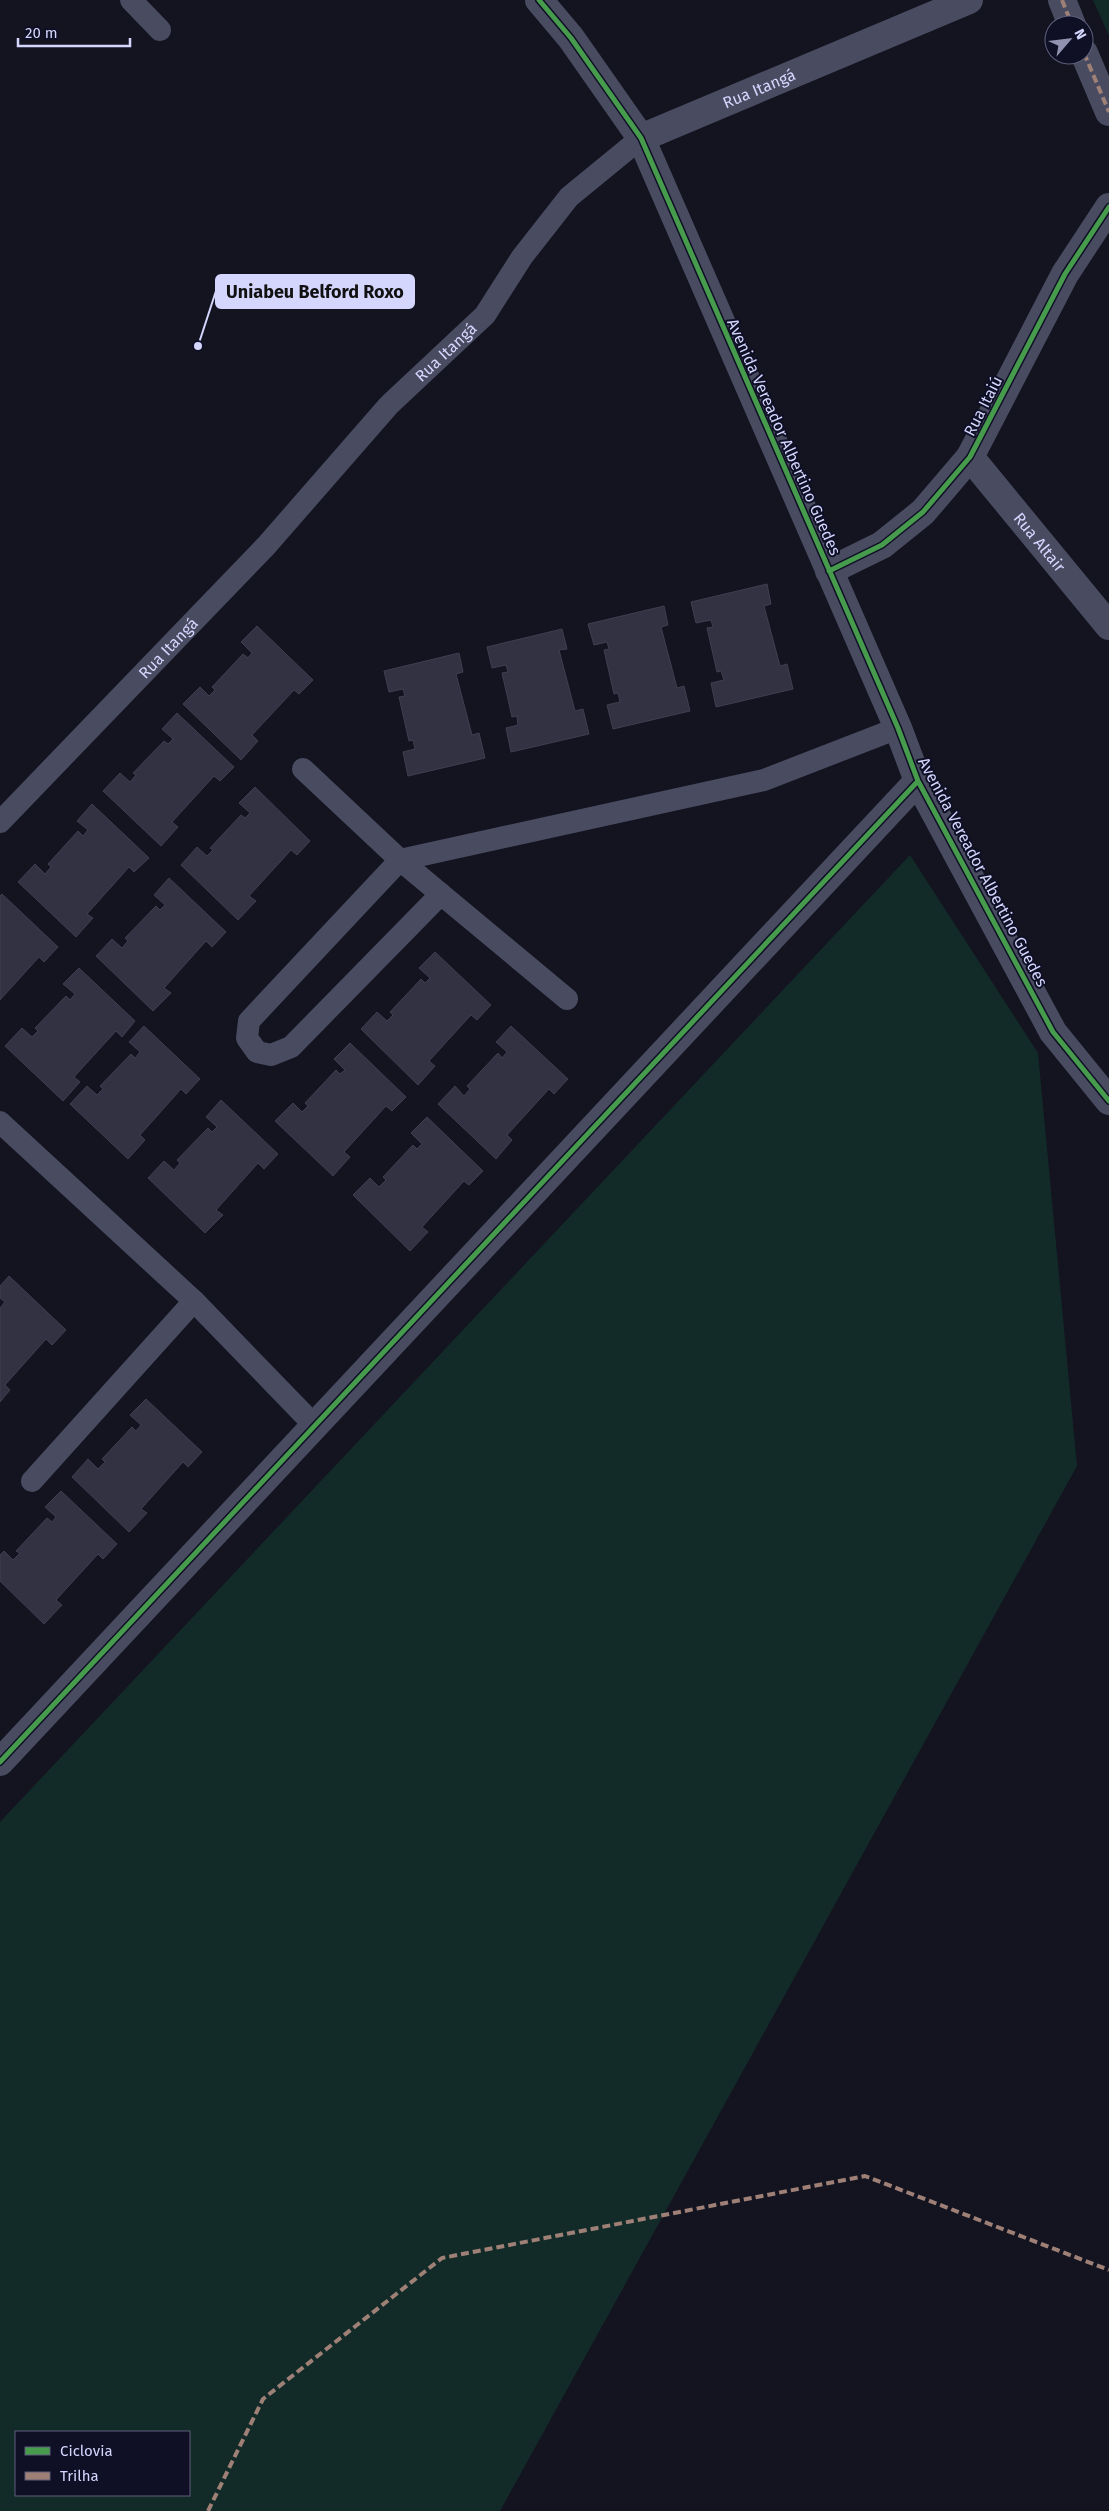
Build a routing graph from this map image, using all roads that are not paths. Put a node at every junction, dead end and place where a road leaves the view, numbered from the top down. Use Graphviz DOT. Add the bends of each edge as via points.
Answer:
graph roads {
  1 [pos="131,0"];
  2 [pos="538,0"];
  3 [pos="969,0"];
  4 [pos="1062,0"];
  5 [pos="1068,15"];
  6 [pos="160,30"];
  7 [pos="1089,65"];
  8 [pos="1109,112"];
  9 [pos="641,138"];
  10 [pos="1109,207"];
  11 [pos="970,457"];
  12 [pos="830,571"];
  13 [pos="1109,626"];
  14 [pos="898,728"];
  15 [pos="303,769"];
  16 [pos="918,781"];
  17 [pos="0,822"];
  18 [pos="400,860"];
  19 [pos="441,894"];
  20 [pos="566,999"];
  21 [pos="1109,1101"];
  22 [pos="0,1122"];
  23 [pos="194,1301"];
  24 [pos="316,1427"];
  25 [pos="32,1481"];
  26 [pos="0,1762"];
  1 -- 6 [label="lane"];
  2 -- 9 [label="street, Avenida Vereador Albertino Guedes" via="571,38"];
  3 -- 9 [label="street, Rua Itangá"];
  4 -- 5 [label="street"];
  7 -- 8 [label="street"];
  9 -- 12 [label="street, Avenida Vereador Albertino Guedes"];
  9 -- 17 [label="lane, Rua Itangá" via="569,197 522,256 485,315 389,405 266,546"];
  10 -- 11 [label="street, Rua Itaiú" via="1065,274"];
  11 -- 12 [label="street, Rua Itaiú" via="924,512 882,545"];
  11 -- 13 [label="street, Rua Altair"];
  12 -- 14 [label="street, Avenida Vereador Albertino Guedes"];
  14 -- 16 [label="street, Avenida Vereador Albertino Guedes"];
  14 -- 18 [label="lane" via="764,780"];
  15 -- 18 [label="lane"];
  16 -- 21 [label="street, Avenida Vereador Albertino Guedes" via="1053,1032"];
  16 -- 24 [label="street"];
  18 -- 19 [label="lane"];
  18 -- 19 [label="lane" via="249,1020 246,1038 257,1052 271,1055 291,1048"];
  19 -- 20 [label="lane"];
  22 -- 23 [label="lane"];
  23 -- 24 [label="lane"];
  23 -- 25 [label="lane"];
  24 -- 26 [label="street"];
}
